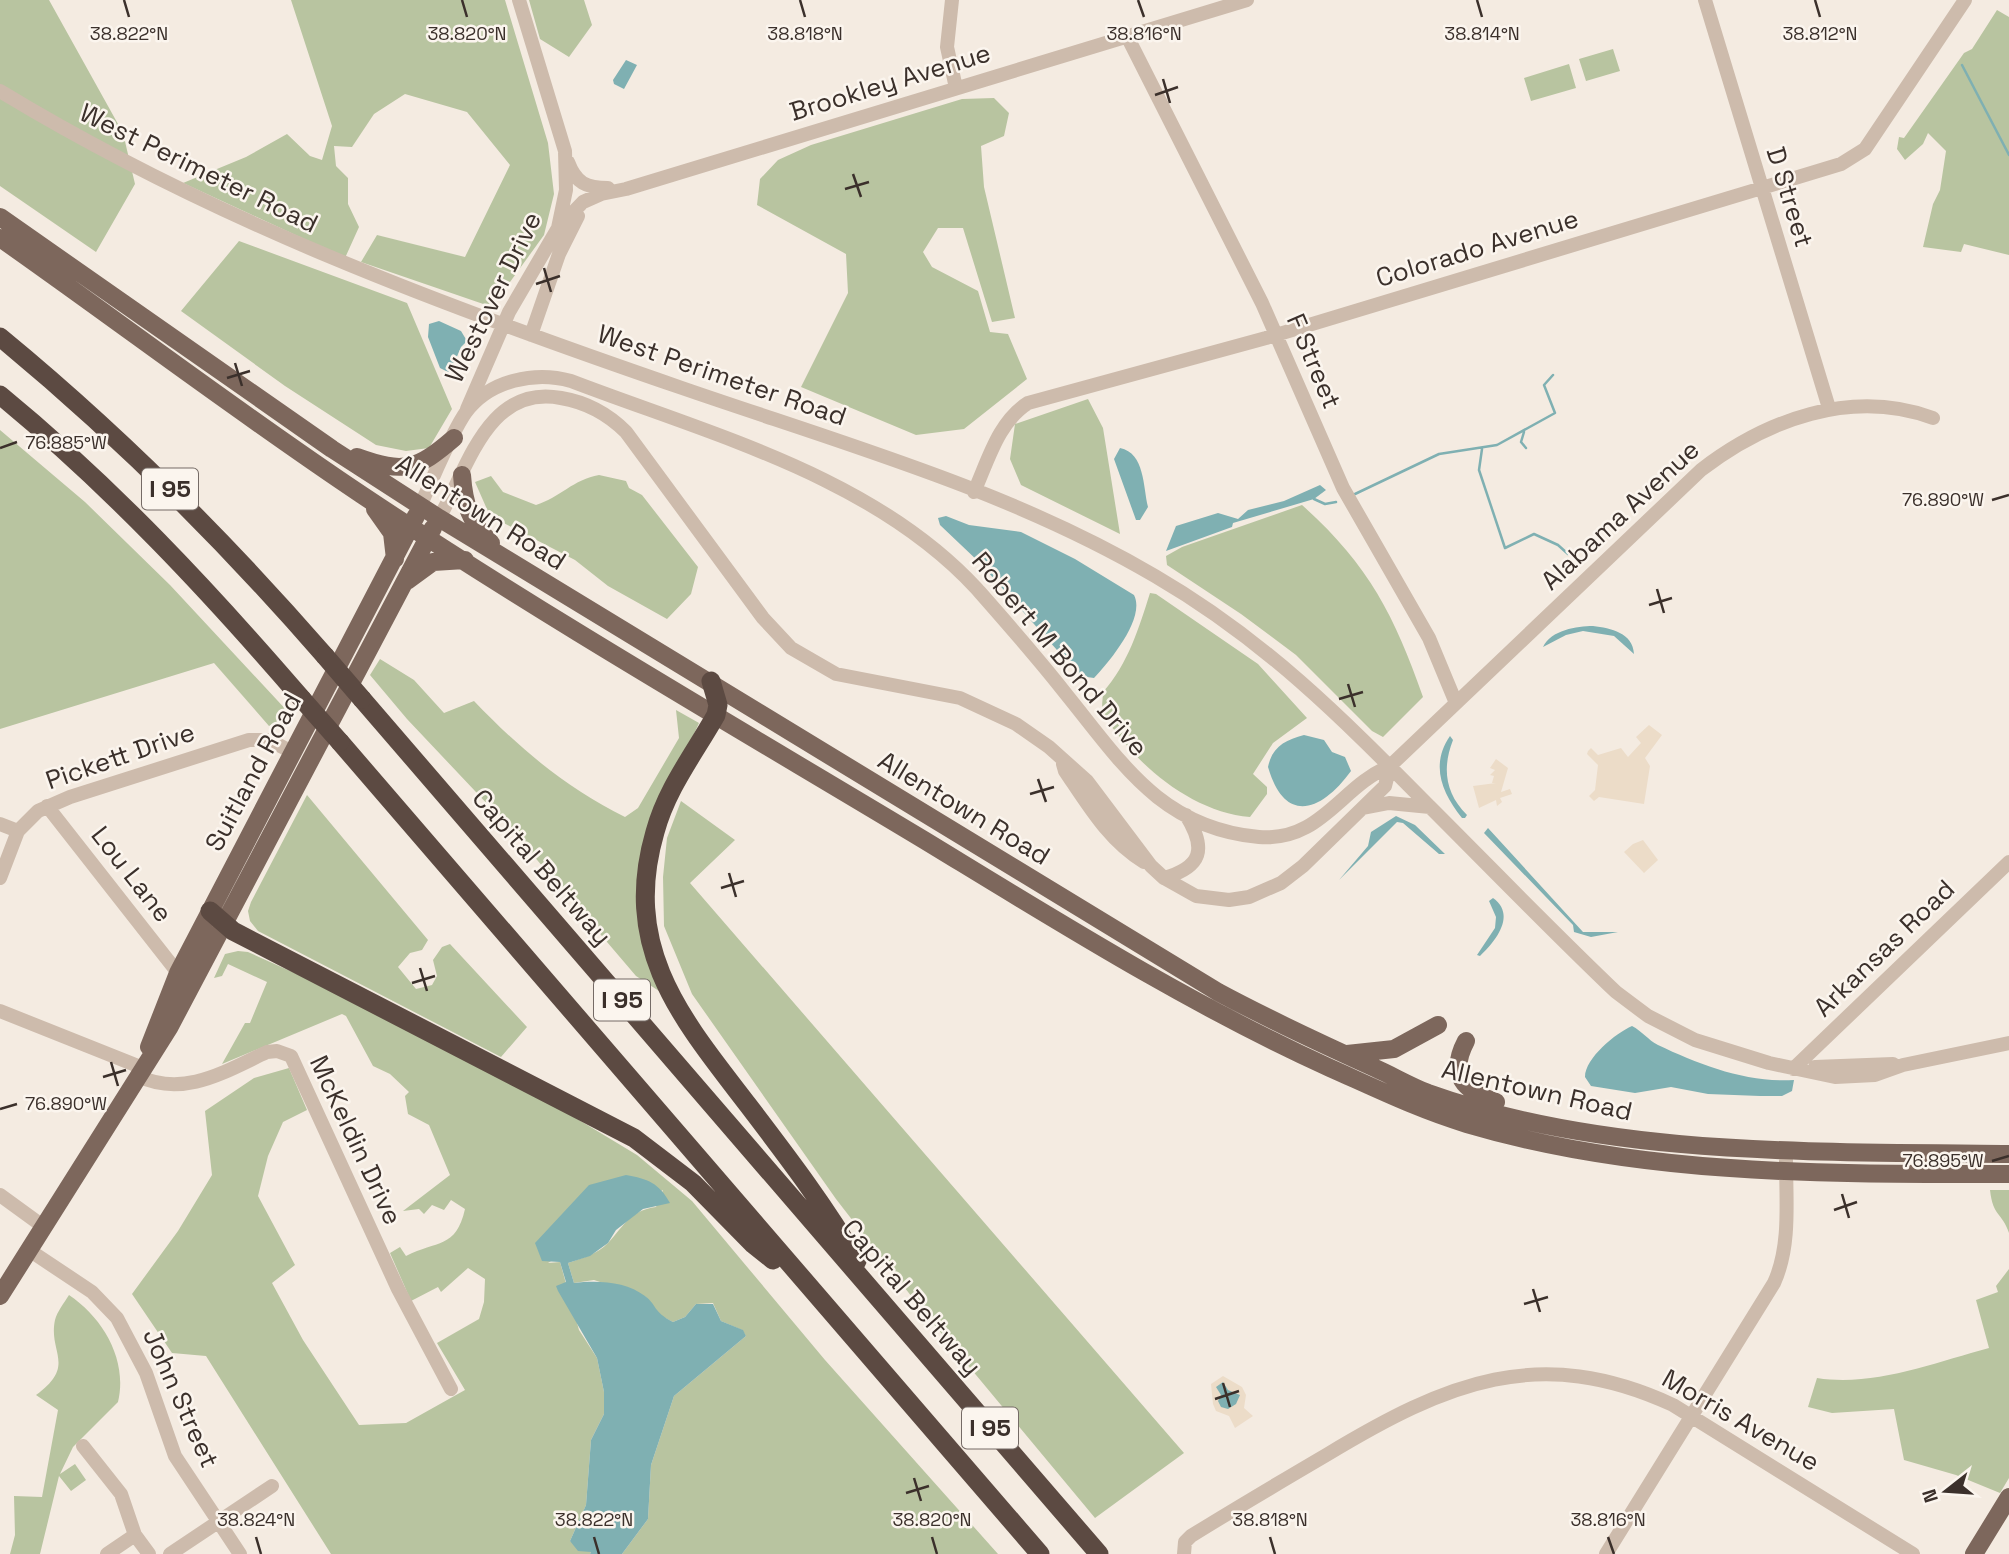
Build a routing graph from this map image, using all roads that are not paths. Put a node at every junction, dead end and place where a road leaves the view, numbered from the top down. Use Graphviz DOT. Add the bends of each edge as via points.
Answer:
graph roads {
  1 [pos="519,0"];
  2 [pos="952,0"];
  3 [pos="1248,0"];
  4 [pos="1705,0"];
  5 [pos="1965,0"];
  6 [pos="1127,36"];
  7 [pos="956,88"];
  8 [pos="0,91"];
  9 [pos="568,160"];
  10 [pos="566,178"];
  11 [pos="1762,188"];
  12 [pos="626,190"];
  13 [pos="596,199"];
  14 [pos="0,216"];
  15 [pos="558,228"];
  16 [pos="0,238"];
  17 [pos="503,325"];
  18 [pos="143,327"];
  19 [pos="531,335"];
  20 [pos="1276,335"];
  21 [pos="0,337"];
  22 [pos="0,395"];
  23 [pos="1829,408"];
  24 [pos="466,413"];
  25 [pos="1933,418"];
  26 [pos="454,438"];
  27 [pos="332,449"];
  28 [pos="462,475"];
  29 [pos="974,492"];
  30 [pos="366,498"];
  31 [pos="420,506"];
  32 [pos="439,518"];
  33 [pos="411,526"];
  34 [pos="427,536"];
  35 [pos="395,559"];
  36 [pos="464,560"];
  37 [pos="508,560"];
  38 [pos="401,585"];
  39 [pos="711,681"];
  40 [pos="1456,703"];
  41 [pos="716,715"];
  42 [pos="294,752"];
  43 [pos="1390,766"];
  44 [pos="47,806"];
  45 [pos="1430,807"];
  46 [pos="1362,809"];
  47 [pos="1186,815"];
  48 [pos="0,824"];
  49 [pos="18,831"];
  50 [pos="2009,862"];
  51 [pos="0,878"];
  52 [pos="1164,878"];
  53 [pos="210,911"];
  54 [pos="225,925"];
  55 [pos="178,973"];
  56 [pos="0,1011"];
  57 [pos="1438,1025"];
  58 [pos="1466,1041"];
  59 [pos="2009,1043"];
  60 [pos="1340,1054"];
  61 [pos="1793,1069"];
  62 [pos="141,1072"];
  63 [pos="1575,1129"];
  64 [pos="1786,1150"];
  65 [pos="2009,1154"];
  66 [pos="1786,1170"];
  67 [pos="2009,1174"];
  68 [pos="0,1195"];
  69 [pos="44,1227"];
  70 [pos="30,1250"];
  71 [pos="809,1288"];
  72 [pos="0,1296"];
  73 [pos="880,1302"];
  74 [pos="451,1389"];
  75 [pos="1693,1415"];
  76 [pos="83,1446"];
  77 [pos="272,1486"];
  78 [pos="2009,1497"];
  79 [pos="217,1523"];
  80 [pos="135,1535"];
  81 [pos="107,1554"];
  82 [pos="149,1554"];
  83 [pos="170,1554"];
  84 [pos="240,1554"];
  85 [pos="1040,1554"];
  86 [pos="1099,1554"];
  87 [pos="1184,1554"];
  88 [pos="1606,1554"];
  89 [pos="1913,1554"];
  90 [pos="1974,1554"];
  1 -- 9 [label="street, Westover Drive"];
  2 -- 7 [label="street" via="947,47"];
  3 -- 6 [label="street, Brookley Avenue"];
  4 -- 11 [label="street, D Street"];
  5 -- 11 [label="street, Colorado Avenue" via="1860,153 1830,168"];
  6 -- 7 [label="street, Brookley Avenue"];
  6 -- 20 [label="street, F Street"];
  7 -- 12 [label="street, Brookley Avenue"];
  8 -- 17 [label="street, West Perimeter Road" via="121,160 266,231"];
  9 -- 10 [label="street, Westover Drive"];
  9 -- 12 [label="street" via="572,175 584,185"];
  10 -- 13 [label="street"];
  10 -- 15 [label="street, Westover Drive"];
  11 -- 20 [label="street, Colorado Avenue"];
  11 -- 23 [label="street, D Street"];
  12 -- 13 [label="street, Brookley Avenue"];
  13 -- 15 [label="street, Brookley Avenue" via="574,208"];
  13 -- 19 [label="street, Westover Drive" via="571,227"];
  14 -- 18 [label="main road, Allentown Road"];
  15 -- 17 [label="street, Westover Drive"];
  16 -- 18 [label="main road, Allentown Road"];
  17 -- 19 [label="street, West Perimeter Road"];
  17 -- 24 [label="street, Westover Drive"];
  18 -- 27 [label="main road, Allentown Road"];
  18 -- 30 [label="main road, Allentown Road" via="268,431"];
  19 -- 29 [label="street, West Perimeter Road"];
  20 -- 29 [label="street, Colorado Avenue" via="1028,403 1015,411 1003,428"];
  20 -- 40 [label="street, F Street" via="1343,488 1429,638"];
  21 -- 73 [label="highway, Capital Beltway / I 95, bridge" via="163,482 253,574"];
  22 -- 71 [label="highway, I 95, bridge" via="184,566"];
  23 -- 25 [label="street, Alabama Avenue" via="1871,408"];
  23 -- 40 [label="street, Alabama Avenue" via="1760,432 1701,470"];
  24 -- 26 [label="street, Robert M Bond Drive"];
  24 -- 47 [label="street, Robert M Bond Drive" via="512,381 557,377 771,456 870,506 953,565 1131,776"];
  26 -- 27 [label="main road" via="423,462 403,468"];
  26 -- 31 [label="street, Robert M Bond Drive"];
  27 -- 31 [label="main road, Allentown Road"];
  28 -- 32 [label="street"];
  28 -- 37 [label="main road" via="470,518"];
  28 -- 52 [label="street" via="490,423 509,405 532,397 556,397 603,413 626,432 763,618 798,654 847,678 929,690 974,703 1016,724 1062,759 1099,796"];
  29 -- 43 [label="street, West Perimeter Road" via="1114,552 1197,602 1303,680"];
  30 -- 33 [label="main road, Allentown Road"];
  30 -- 35 [label="main road" via="390,528"];
  31 -- 32 [label="main road, Allentown Road"];
  31 -- 33 [label="main road, Suitland Road"];
  32 -- 34 [label="main road, Suitland Road"];
  32 -- 37 [label="main road, Allentown Road"];
  33 -- 34 [label="main road, Allentown Road"];
  33 -- 35 [label="main road, Suitland Road"];
  34 -- 36 [label="main road, Allentown Road"];
  34 -- 38 [label="main road, Suitland Road"];
  35 -- 42 [label="main road, Suitland Road"];
  36 -- 38 [label="main road" via="427,564"];
  36 -- 41 [label="main road, Allentown Road"];
  37 -- 39 [label="main road, Allentown Road"];
  38 -- 54 [label="main road, Suitland Road"];
  39 -- 41 [label="highway"];
  39 -- 60 [label="main road, Allentown Road" via="1218,992"];
  40 -- 43 [label="street, Alabama Avenue"];
  41 -- 66 [label="main road, Allentown Road" via="1207,1009 1388,1095 1461,1122 1569,1149 1656,1162"];
  41 -- 73 [label="highway" via="671,789 651,846 646,908 656,961 685,1023 842,1236"];
  42 -- 44 [label="street, Pickett Drive" via="269,740 249,740"];
  42 -- 53 [label="main road, Suitland Road"];
  43 -- 45 [label="street, West Perimeter Road"];
  43 -- 46 [label="street" via="1385,786"];
  43 -- 47 [label="street, Robert M Bond Drive" via="1371,773 1324,818 1287,835 1242,834"];
  44 -- 49 [label="street, Pickett Drive" via="31,815"];
  44 -- 55 [label="street, Lou Lane"];
  45 -- 46 [label="street" via="1389,803"];
  45 -- 61 [label="street, West Perimeter Road" via="1616,992 1648,1016 1707,1045"];
  46 -- 52 [label="street" via="1303,866 1261,894 1212,899 1196,896"];
  47 -- 52 [label="street" via="1197,841 1195,861 1185,872"];
  48 -- 49 [label="street"];
  49 -- 51 [label="street, Pickett Drive"];
  50 -- 61 [label="street, Arkansas Road"];
  53 -- 54 [label="highway"];
  53 -- 55 [label="main road, Suitland Road"];
  54 -- 62 [label="main road, Suitland Road"];
  54 -- 71 [label="highway" via="634,1138 686,1177 753,1244"];
  55 -- 62 [label="main road, Suitland Road"];
  56 -- 62 [label="street"];
  57 -- 60 [label="main road" via="1394,1049"];
  58 -- 63 [label="main road" via="1460,1052 1459,1074 1470,1092"];
  59 -- 61 [label="street" via="1903,1065"];
  60 -- 63 [label="main road, Allentown Road" via="1426,1092"];
  62 -- 69 [label="main road, Suitland Road"];
  62 -- 74 [label="street, McKeldin Drive" via="159,1083 180,1085 208,1079 267,1052 291,1056 398,1289"];
  63 -- 64 [label="main road, Allentown Road" via="1670,1144"];
  64 -- 65 [label="main road, Allentown Road"];
  64 -- 66 [label="street"];
  66 -- 67 [label="main road, Allentown Road"];
  66 -- 75 [label="street" via="1779,1273"];
  68 -- 69 [label="street"];
  69 -- 70 [label="main road, Suitland Road"];
  70 -- 72 [label="main road, Suitland Road"];
  70 -- 79 [label="street, John Street" via="92,1292 117,1318 146,1373 175,1456"];
  71 -- 85 [label="highway, I 95"];
  73 -- 86 [label="highway, Capital Beltway / I 95"];
  75 -- 87 [label="street, Morris Avenue" via="1645,1392 1586,1378 1516,1376 1465,1385 1371,1428 1191,1536"];
  75 -- 88 [label="street"];
  75 -- 89 [label="street, Morris Avenue"];
  76 -- 80 [label="street" via="121,1494"];
  77 -- 79 [label="street"];
  78 -- 90 [label="main road"];
  79 -- 83 [label="street"];
  79 -- 84 [label="street, John Street"];
  80 -- 81 [label="street"];
  80 -- 82 [label="street"];
}
